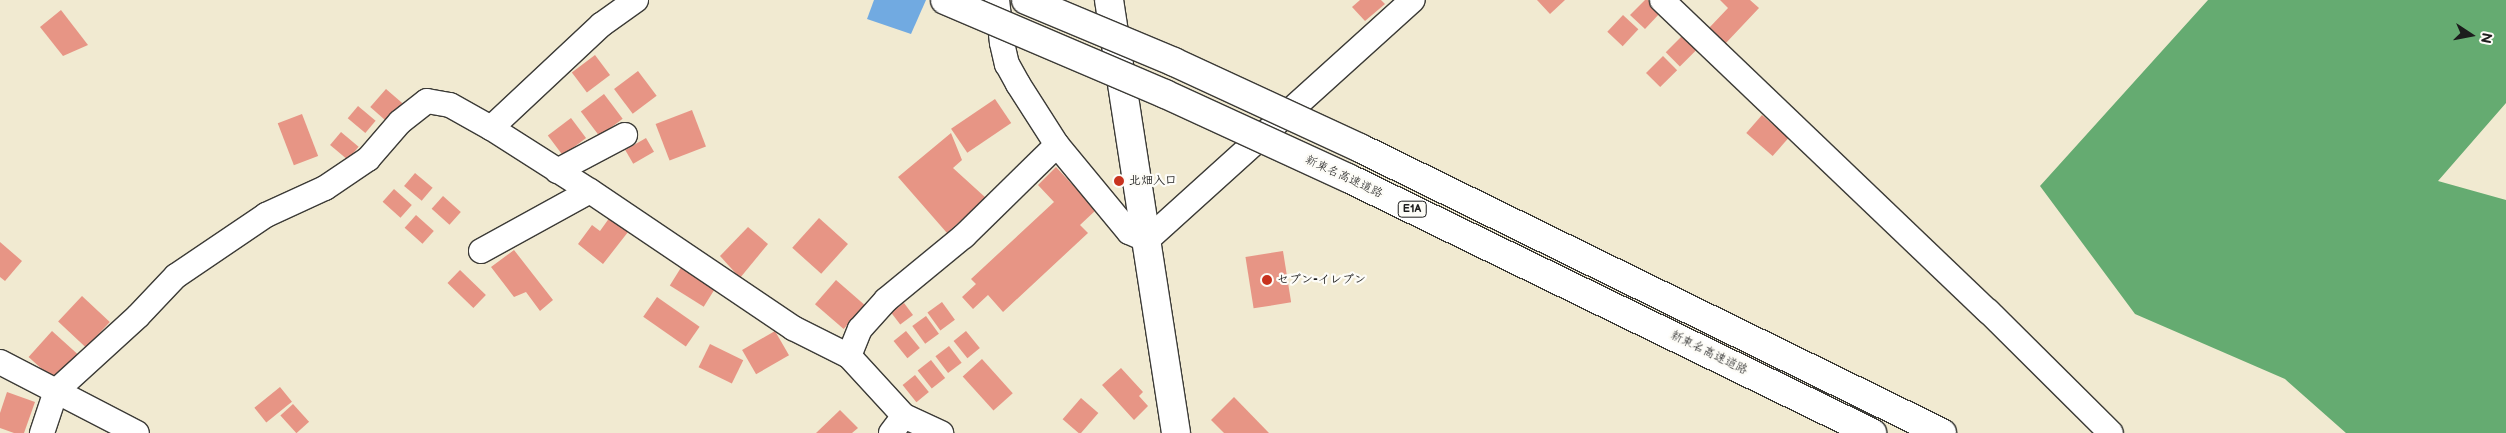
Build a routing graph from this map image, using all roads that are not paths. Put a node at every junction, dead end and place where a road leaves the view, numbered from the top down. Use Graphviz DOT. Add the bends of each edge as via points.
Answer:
graph roads {
  1 [pos="636,0"];
  2 [pos="945,0"];
  3 [pos="997,0"];
  4 [pos="1026,0"];
  5 [pos="1109,0"];
  6 [pos="1413,0"];
  7 [pos="1662,0"];
  8 [pos="491,128"];
  9 [pos="625,135"];
  10 [pos="1057,145"];
  11 [pos="557,171"];
  12 [pos="590,191"];
  13 [pos="1146,240"];
  14 [pos="481,251"];
  15 [pos="849,356"];
  16 [pos="0,362"];
  17 [pos="56,391"];
  18 [pos="897,425"];
  19 [pos="42,433"];
  20 [pos="137,433"];
  21 [pos="941,433"];
  22 [pos="1176,433"];
  23 [pos="1872,433"];
  24 [pos="1942,433"];
  25 [pos="2111,433"];
  1 -- 8 [label="street" via="602,25"];
  2 -- 23 [label="main road, 新東名高速道路 / E1A, bridge" via="1165,94 1348,178"];
  3 -- 10 [label="street" via="1008,64"];
  4 -- 24 [label="main road, E1A, bridge" via="1174,62 1360,148"];
  5 -- 13 [label="main road"];
  6 -- 13 [label="street"];
  7 -- 25 [label="street"];
  8 -- 11 [label="street"];
  8 -- 17 [label="street" via="450,105 427,102 400,122 368,159 325,188 266,215 176,276 138,316"];
  9 -- 11 [label="street"];
  10 -- 13 [label="street" via="1129,232"];
  10 -- 15 [label="street" via="964,236 886,300 860,329"];
  11 -- 12 [label="street"];
  12 -- 14 [label="street"];
  12 -- 15 [label="street" via="793,328"];
  13 -- 22 [label="main road"];
  15 -- 18 [label="street"];
  16 -- 17 [label="street"];
  17 -- 19 [label="street"];
  17 -- 20 [label="street"];
  18 -- 21 [label="street"];
}
